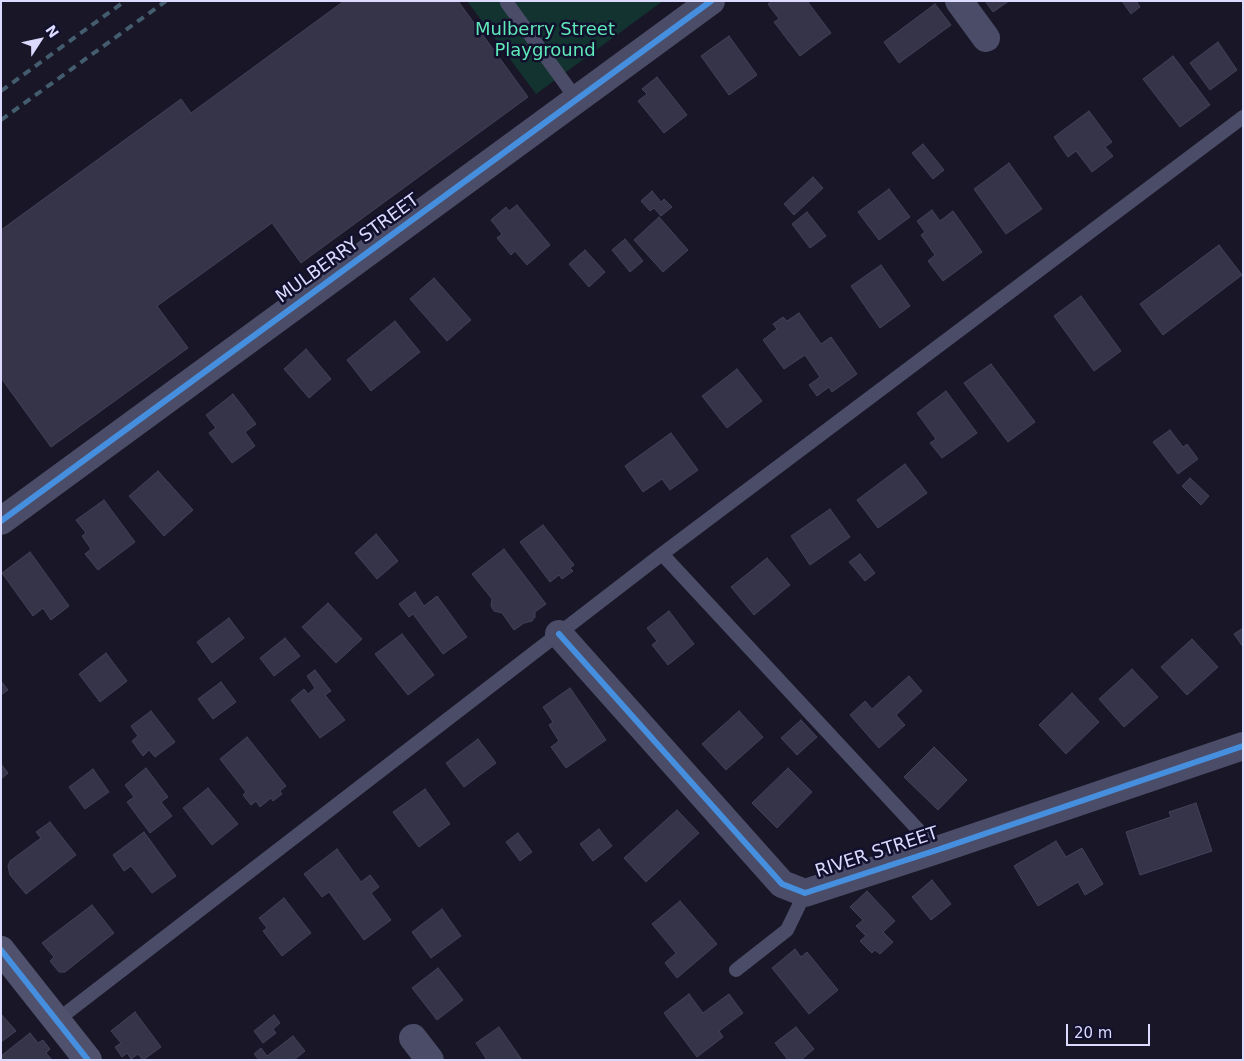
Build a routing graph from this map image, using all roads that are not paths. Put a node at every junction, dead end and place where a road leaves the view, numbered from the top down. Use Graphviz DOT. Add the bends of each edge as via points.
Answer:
graph roads {
  1 [pos="711,1"];
  2 [pos="959,1"];
  3 [pos="507,3"];
  4 [pos="986,38"];
  5 [pos="577,100"];
  6 [pos="1243,117"];
  7 [pos="1,521"];
  8 [pos="662,554"];
  9 [pos="558,634"];
  10 [pos="1243,746"];
  11 [pos="937,850"];
  12 [pos="805,893"];
  13 [pos="1,950"];
  14 [pos="736,970"];
  15 [pos="56,1021"];
  16 [pos="413,1038"];
  17 [pos="88,1060"];
  18 [pos="430,1060"];
  1 -- 5 [label="street, MULBERRY STREET"];
  2 -- 4 [label="street"];
  3 -- 5 [label="lane"];
  5 -- 7 [label="street, MULBERRY STREET"];
  6 -- 8 [label="lane"];
  8 -- 9 [label="lane"];
  8 -- 11 [label="lane"];
  9 -- 12 [label="street, RIVER STREET" via="782,884"];
  9 -- 15 [label="lane"];
  10 -- 11 [label="street, RIVER STREET"];
  11 -- 12 [label="street, RIVER STREET"];
  12 -- 14 [label="lane" via="787,930"];
  13 -- 15 [label="street"];
  15 -- 17 [label="street"];
  16 -- 18 [label="street"];
}
